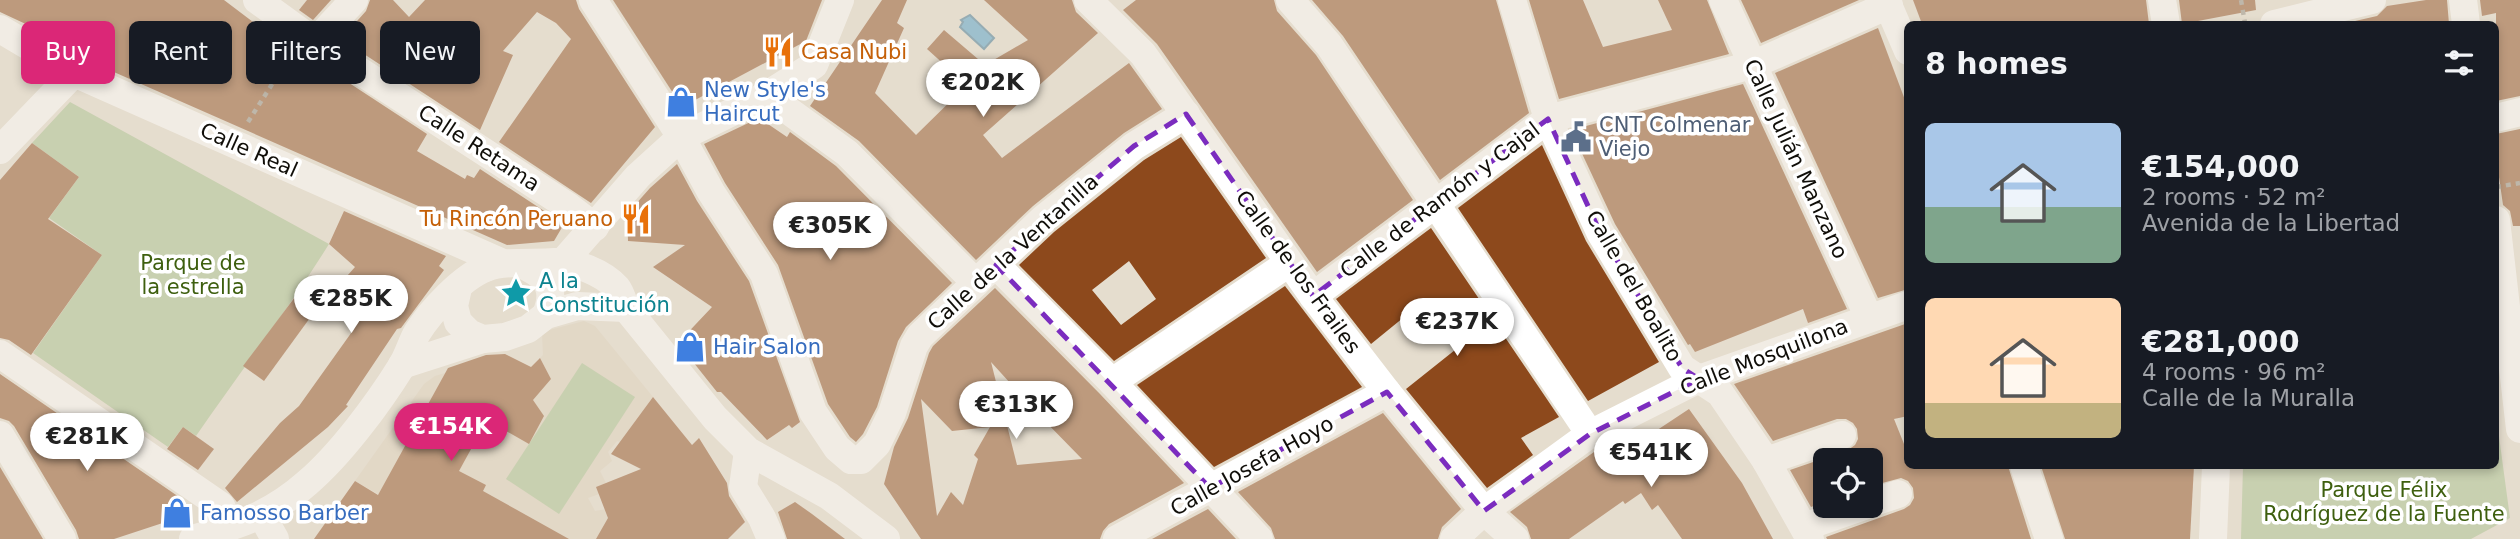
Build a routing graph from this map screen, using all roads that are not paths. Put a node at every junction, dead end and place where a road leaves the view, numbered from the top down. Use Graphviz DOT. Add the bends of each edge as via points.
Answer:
graph roads {
  1 [pos="257,0"];
  2 [pos="354,0"];
  3 [pos="593,0"];
  4 [pos="840,0"];
  5 [pos="1290,0"];
  6 [pos="1513,0"];
  7 [pos="1723,0"];
  8 [pos="2162,0"];
  9 [pos="2372,0"];
  10 [pos="2463,0"];
  11 [pos="1887,3"];
  12 [pos="1100,4"];
  13 [pos="2319,13"];
  14 [pos="286,21"];
  15 [pos="329,21"];
  16 [pos="2166,21"];
  17 [pos="2286,21"];
  18 [pos="2466,21"];
  19 [pos="0,29"];
  20 [pos="21,41"];
  21 [pos="1904,42"];
  22 [pos="1752,65"];
  23 [pos="366,75"];
  24 [pos="63,84"];
  25 [pos="99,84"];
  26 [pos="767,95"];
  27 [pos="2520,112"];
  28 [pos="1186,114"];
  29 [pos="2499,117"];
  30 [pos="1548,119"];
  31 [pos="681,137"];
  32 [pos="0,150"];
  33 [pos="1436,202"];
  34 [pos="595,227"];
  35 [pos="2499,236"];
  36 [pos="563,262"];
  37 [pos="1289,263"];
  38 [pos="512,264"];
  39 [pos="986,274"];
  40 [pos="2506,274"];
  41 [pos="458,288"];
  42 [pos="1312,296"];
  43 [pos="1904,306"];
  44 [pos="626,308"];
  45 [pos="545,315"];
  46 [pos="1869,318"];
  47 [pos="483,338"];
  48 [pos="0,354"];
  49 [pos="402,365"];
  50 [pos="1699,379"];
  51 [pos="1112,382"];
  52 [pos="1387,392"];
  53 [pos="2520,429"];
  54 [pos="1590,434"];
  55 [pos="0,435"];
  56 [pos="1842,435"];
  57 [pos="748,451"];
  58 [pos="1766,461"];
  59 [pos="2025,469"];
  60 [pos="2216,469"];
  61 [pos="1210,488"];
  62 [pos="1898,494"];
  63 [pos="1883,499"];
  64 [pos="1484,512"];
  65 [pos="1839,518"];
  66 [pos="230,527"];
  67 [pos="269,527"];
  68 [pos="1807,533"];
  69 [pos="62,539"];
  70 [pos="193,539"];
  71 [pos="771,539"];
  72 [pos="886,539"];
  73 [pos="1117,539"];
  74 [pos="1259,539"];
  75 [pos="1454,539"];
  76 [pos="1515,539"];
  77 [pos="2049,539"];
  78 [pos="2213,539"];
  1 -- 14 [label="street, Calle Retama"];
  2 -- 15 [label="street"];
  3 -- 31 [label="street"];
  4 -- 26 [label="street" via="814,65"];
  5 -- 33 [label="street" via="1329,45"];
  6 -- 30 [label="street, Calle del Boalito"];
  7 -- 22 [label="street, Calle Julián Manzano"];
  8 -- 16 [label="street"];
  9 -- 13 [label="street"];
  10 -- 18 [label="street"];
  11 -- 21 [label="street"];
  11 -- 22 [label="street, Calle de Ramón y Cajal"];
  12 -- 28 [label="street, Calle de los Frailes"];
  13 -- 17 [label="street"];
  19 -- 20 [label="street, Calle Real"];
  22 -- 30 [label="street, Calle de Ramón y Cajal"];
  22 -- 46 [label="street, Calle Julián Manzano"];
  23 -- 34 [label="street, Calle Retama"];
  24 -- 32 [label="street"];
  25 -- 38 [label="street, Calle Real"];
  26 -- 31 [label="street"];
  26 -- 39 [label="street" via="847,153"];
  27 -- 29 [label="street"];
  28 -- 37 [label="street, Calle de los Frailes"];
  28 -- 39 [label="street, Calle de la Ventanilla" via="1134,146 1043,219"];
  30 -- 33 [label="street, Calle de Ramón y Cajal"];
  30 -- 50 [label="street, Calle del Boalito" via="1600,232 1682,368"];
  31 -- 34 [label="street" via="638,176"];
  31 -- 39 [label="street, Calle de la Ventanilla" via="764,274 813,412 837,448 851,460 861,460 877,444 920,336"];
  33 -- 42 [label="street, Calle de Ramón y Cajal"];
  33 -- 54 [label="street"];
  34 -- 36 [label="street"];
  35 -- 40 [label="street"];
  36 -- 38 [label="street"];
  36 -- 44 [label="street" via="604,277 618,289"];
  37 -- 42 [label="street, Calle de los Frailes"];
  37 -- 51 [label="street"];
  38 -- 41 [label="street" via="472,274"];
  38 -- 45 [label="street" via="537,272 549,285 551,301"];
  39 -- 51 [label="street"];
  40 -- 53 [label="street"];
  41 -- 47 [label="street" via="454,306 458,322"];
  41 -- 49 [label="street" via="417,334"];
  42 -- 52 [label="street, Calle de los Frailes"];
  43 -- 46 [label="street, Calle Mosquilona"];
  44 -- 45 [label="street" via="578,306"];
  44 -- 57 [label="street" via="715,418"];
  45 -- 47 [label="street" via="528,329"];
  46 -- 50 [label="street, Calle Mosquilona"];
  47 -- 49 [label="street"];
  48 -- 66 [label="street" via="221,506"];
  49 -- 67 [label="street" via="357,429"];
  50 -- 54 [label="street, Calle Mosquilona"];
  50 -- 58 [label="street, Calle del Boalito" via="1720,393"];
  51 -- 61 [label="street"];
  52 -- 61 [label="street, Calle Josefa Hoyo"];
  52 -- 64 [label="street, Calle de los Frailes"];
  54 -- 64 [label="street, Calle Mosquilona"];
  55 -- 69 [label="street"];
  56 -- 58 [label="street"];
  57 -- 71 [label="street" via="743,487"];
  57 -- 72 [label="street" via="829,496"];
  58 -- 68 [label="street, Calle del Boalito"];
  59 -- 77 [label="street"];
  60 -- 78 [label="street"];
  61 -- 73 [label="street, Calle Josefa Hoyo"];
  61 -- 74 [label="street"];
  62 -- 63 [label="street"];
  64 -- 75 [label="street, Calle Mosquilona"];
  64 -- 76 [label="street, Calle de los Frailes"];
  65 -- 68 [label="street"];
  66 -- 67 [label="street"];
  66 -- 70 [label="street"];
}
